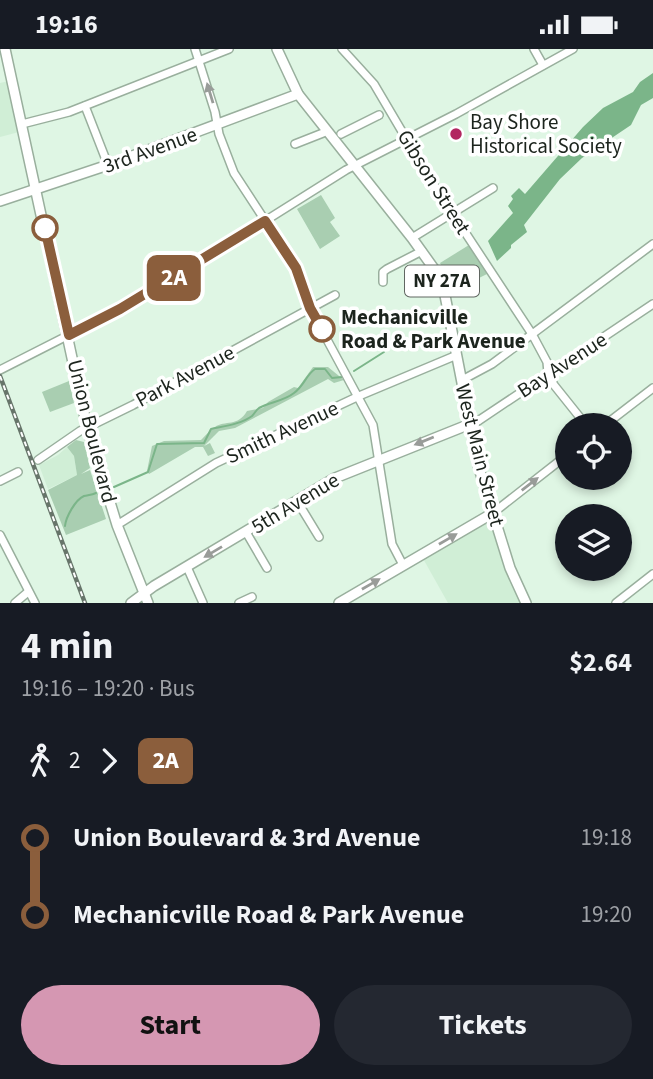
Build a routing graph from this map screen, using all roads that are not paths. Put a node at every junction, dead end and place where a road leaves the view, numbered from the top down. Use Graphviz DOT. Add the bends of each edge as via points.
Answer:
graph roads {
  1 [pos="5,49"];
  2 [pos="195,49"];
  3 [pos="229,49"];
  4 [pos="277,49"];
  5 [pos="342,49"];
  6 [pos="534,49"];
  7 [pos="573,49"];
  8 [pos="199,61"];
  9 [pos="543,65"];
  10 [pos="298,94"];
  11 [pos="85,106"];
  12 [pos="379,115"];
  13 [pos="22,124"];
  14 [pos="218,125"];
  15 [pos="323,133"];
  16 [pos="341,134"];
  17 [pos="406,140"];
  18 [pos="295,143"];
  19 [pos="108,165"];
  20 [pos="355,166"];
  21 [pos="493,188"];
  22 [pos="37,190"];
  23 [pos="0,201"];
  24 [pos="452,213"];
  25 [pos="265,221"];
  26 [pos="412,238"];
  27 [pos="653,244"];
  28 [pos="422,251"];
  29 [pos="383,282"];
  30 [pos="335,295"];
  31 [pos="653,304"];
  32 [pos="310,308"];
  33 [pos="532,334"];
  34 [pos="69,335"];
  35 [pos="457,355"];
  36 [pos="0,370"];
  37 [pos="548,373"];
  38 [pos="462,380"];
  39 [pos="653,388"];
  40 [pos="359,396"];
  41 [pos="576,413"];
  42 [pos="621,413"];
  43 [pos="470,424"];
  44 [pos="87,427"];
  45 [pos="379,459"];
  46 [pos="38,460"];
  47 [pos="555,464"];
  48 [pos="18,472"];
  49 [pos="1,478"];
  50 [pos="297,501"];
  51 [pos="493,513"];
  52 [pos="117,525"];
  53 [pos="246,532"];
  54 [pos="0,535"];
  55 [pos="318,537"];
  56 [pos="9,555"];
  57 [pos="0,560"];
  58 [pos="403,565"];
  59 [pos="187,567"];
  60 [pos="268,568"];
  61 [pos="653,574"];
  62 [pos="28,592"];
  63 [pos="252,597"];
  64 [pos="146,598"];
  65 [pos="616,602"];
  66 [pos="15,603"];
  67 [pos="35,603"];
  68 [pos="131,603"];
  69 [pos="203,603"];
  70 [pos="239,603"];
  71 [pos="339,603"];
  72 [pos="526,603"];
  1 -- 13 [label="main road, Union Boulevard"];
  2 -- 8 [label="street"];
  3 -- 8 [label="street"];
  4 -- 10 [label="main road, NY 27A"];
  5 -- 17 [label="street, Gibson Street" via="374,84"];
  6 -- 9 [label="street"];
  7 -- 9 [label="street"];
  8 -- 11 [label="street"];
  14 -- 8 [label="street, one-way"];
  9 -- 17 [label="street"];
  10 -- 14 [label="main road, 3rd Avenue"];
  10 -- 20 [label="main road, NY 27A"];
  11 -- 13 [label="street"];
  11 -- 19 [label="street"];
  12 -- 16 [label="street"];
  13 -- 22 [label="main road, Union Boulevard"];
  14 -- 19 [label="main road, 3rd Avenue"];
  14 -- 25 [label="street" via="234,173"];
  15 -- 18 [label="street"];
  17 -- 20 [label="street"];
  17 -- 24 [label="street, Gibson Street"];
  19 -- 22 [label="main road, 3rd Avenue"];
  20 -- 25 [label="street"];
  20 -- 26 [label="main road, West Main Street / NY 27A"];
  21 -- 24 [label="street"];
  22 -- 23 [label="main road, 3rd Avenue"];
  22 -- 34 [label="main road, Union Boulevard"];
  24 -- 26 [label="street"];
  24 -- 33 [label="street, Gibson Street"];
  25 -- 32 [label="street" via="296,268"];
  25 -- 34 [label="street"];
  26 -- 28 [label="main road, West Main Street / NY 27A"];
  27 -- 33 [label="street"];
  28 -- 29 [label="street" via="383,272"];
  28 -- 35 [label="main road, West Main Street / NY 27A" via="442,280"];
  30 -- 32 [label="street, Park Avenue"];
  31 -- 37 [label="street, Bay Avenue"];
  32 -- 40 [label="street"];
  32 -- 44 [label="street, Park Avenue"];
  33 -- 37 [label="street, Gibson Street"];
  33 -- 38 [label="street"];
  34 -- 36 [label="street"];
  34 -- 44 [label="main road, Union Boulevard"];
  35 -- 38 [label="main road, West Main Street / NY 27A"];
  35 -- 40 [label="street, Smith Avenue"];
  37 -- 41 [label="street, Gibson Street"];
  37 -- 43 [label="street, Bay Avenue"];
  38 -- 43 [label="main road, West Main Street / NY 27A"];
  39 -- 42 [label="street"];
  40 -- 45 [label="street" via="373,425"];
  40 -- 52 [label="street, Smith Avenue" via="216,463"];
  43 -- 45 [label="main road, 5th Avenue, one-way"];
  43 -- 51 [label="main road, West Main Street / NY 27A"];
  44 -- 46 [label="street, Park Avenue"];
  44 -- 52 [label="main road, Union Boulevard"];
  45 -- 50 [label="main road, 5th Avenue"];
  45 -- 58 [label="street" via="391,544"];
  51 -- 47 [label="street, one-way"];
  48 -- 49 [label="street"];
  50 -- 53 [label="main road, 5th Avenue"];
  50 -- 55 [label="street"];
  58 -- 51 [label="main road, one-way"];
  51 -- 72 [label="main road, West Main Street / NY 27A"];
  52 -- 64 [label="main road, Union Boulevard"];
  53 -- 59 [label="main road, 5th Avenue, one-way"];
  53 -- 60 [label="street"];
  54 -- 56 [label="street"];
  56 -- 57 [label="street"];
  56 -- 62 [label="street"];
  71 -- 58 [label="main road, one-way"];
  59 -- 64 [label="main road, 5th Avenue"];
  59 -- 69 [label="street"];
  61 -- 65 [label="street"];
  62 -- 66 [label="street"];
  62 -- 67 [label="street"];
  63 -- 70 [label="street"];
  64 -- 68 [label="main road, 5th Avenue"];
}
